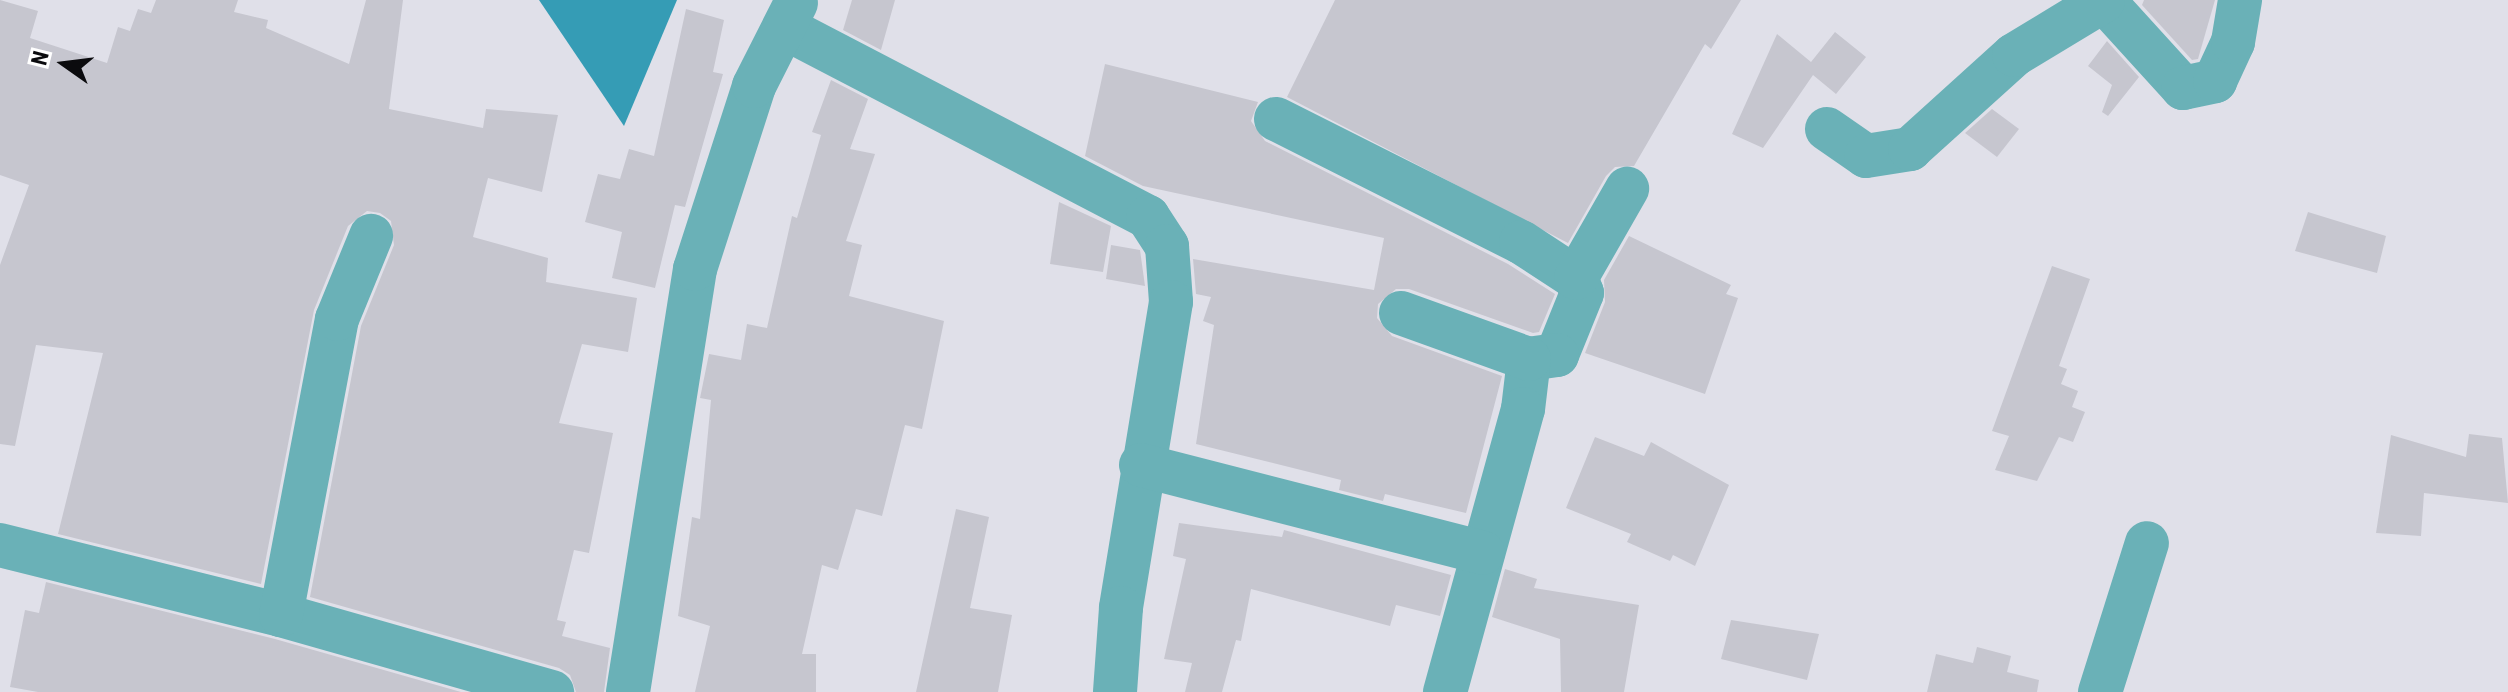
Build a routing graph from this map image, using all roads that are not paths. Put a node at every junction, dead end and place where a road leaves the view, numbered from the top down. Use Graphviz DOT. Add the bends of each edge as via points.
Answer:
graph roads {
  1 [pos="2240,0"];
  2 [pos="2103,1"];
  3 [pos="792,14"];
  4 [pos="1276,119"];
  5 [pos="1827,129"];
  6 [pos="1627,189"];
  7 [pos="371,236"];
  8 [pos="1576,278"];
  9 [pos="1401,313"];
  10 [pos="1529,359"];
  11 [pos="1141,465"];
  12 [pos="2147,543"];
  13 [pos="0,545"];
  14 [pos="1483,553"];
  15 [pos="281,615"];
  16 [pos="552,692"];
  17 [pos="628,692"];
  18 [pos="1115,692"];
  19 [pos="1445,692"];
  20 [pos="2100,692"];
  1 -- 2 [label="street" via="2233,42 2215,81 2183,88"];
  2 -- 5 [label="street" via="2014,55 1910,149 1866,156"];
  3 -- 11 [label="street" via="1148,217 1167,246 1171,302"];
  3 -- 17 [label="street" via="754,86 695,269"];
  4 -- 8 [label="street" via="1507,235"];
  6 -- 8 [label="street"];
  7 -- 15 [label="street" via="337,319"];
  8 -- 10 [label="street" via="1582,293 1557,355"];
  9 -- 10 [label="street"];
  10 -- 14 [label="street" via="1523,409"];
  11 -- 14 [label="street"];
  11 -- 18 [label="street"];
  12 -- 20 [label="street"];
  13 -- 15 [label="street"];
  14 -- 19 [label="street"];
  15 -- 16 [label="street"];
}
